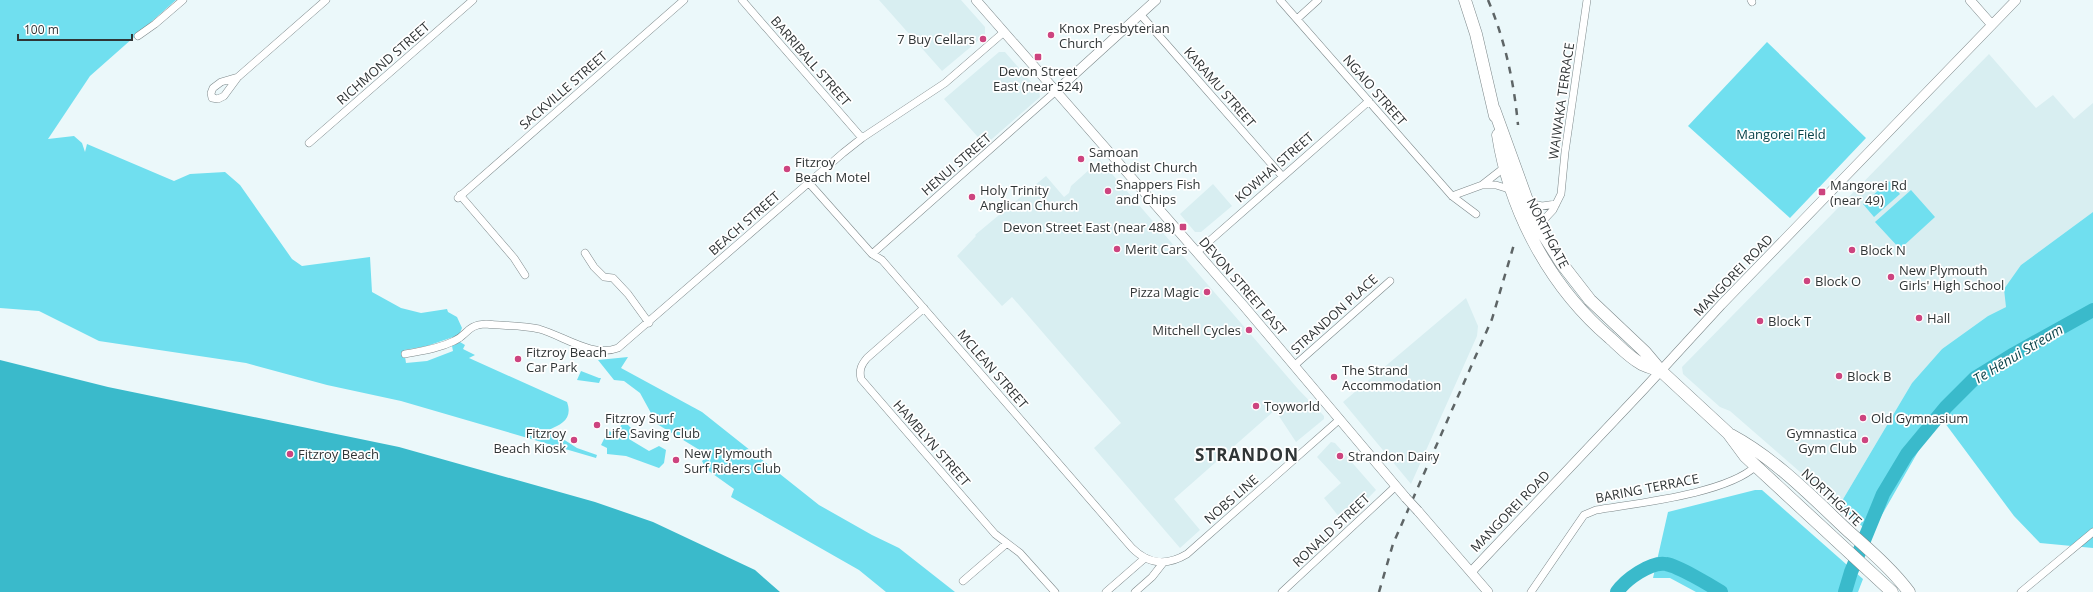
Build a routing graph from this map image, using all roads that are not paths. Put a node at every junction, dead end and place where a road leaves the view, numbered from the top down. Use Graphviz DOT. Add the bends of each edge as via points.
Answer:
graph roads {
  1 [pos="182,0"];
  2 [pos="326,0"];
  3 [pos="473,0"];
  4 [pos="684,0"];
  5 [pos="742,0"];
  6 [pos="976,0"];
  7 [pos="1156,0"];
  8 [pos="1280,0"];
  9 [pos="1318,0"];
  10 [pos="1456,0"];
  11 [pos="1465,0"];
  12 [pos="1587,0"];
  13 [pos="1970,0"];
  14 [pos="2016,0"];
  15 [pos="1140,14"];
  16 [pos="1296,19"];
  17 [pos="1992,25"];
  18 [pos="1004,32"];
  19 [pos="1476,34"];
  20 [pos="138,36"];
  21 [pos="238,77"];
  22 [pos="1056,91"];
  23 [pos="1369,101"];
  24 [pos="1494,109"];
  25 [pos="862,138"];
  26 [pos="309,144"];
  27 [pos="1505,167"];
  28 [pos="1282,176"];
  29 [pos="809,183"];
  30 [pos="1482,185"];
  31 [pos="1512,190"];
  32 [pos="1452,196"];
  33 [pos="1528,203"];
  34 [pos="1556,204"];
  35 [pos="1476,214"];
  36 [pos="1538,226"];
  37 [pos="1197,252"];
  38 [pos="585,253"];
  39 [pos="872,254"];
  40 [pos="525,275"];
  41 [pos="1390,281"];
  42 [pos="924,308"];
  43 [pos="649,323"];
  44 [pos="405,354"];
  45 [pos="1295,365"];
  46 [pos="1661,371"];
  47 [pos="1340,419"];
  48 [pos="1728,433"];
  49 [pos="1756,466"];
  50 [pos="1396,486"];
  51 [pos="2093,532"];
  52 [pos="1006,544"];
  53 [pos="1145,558"];
  54 [pos="1163,563"];
  55 [pos="1471,572"];
  56 [pos="963,581"];
  57 [pos="1055,592"];
  58 [pos="1106,592"];
  59 [pos="1135,592"];
  60 [pos="1282,592"];
  61 [pos="1488,592"];
  62 [pos="1531,592"];
  63 [pos="1892,592"];
  64 [pos="1909,592"];
  65 [pos="2022,592"];
  1 -- 20 [label="street"];
  2 -- 21 [label="street"];
  3 -- 26 [label="street, RICHMOND STREET"];
  4 -- 40 [label="street, SACKVILLE STREET" via="459,196 514,258"];
  5 -- 25 [label="street, BARRIBALL STREET"];
  6 -- 18 [label="main road, DEVON STREET EAST"];
  7 -- 15 [label="main road"];
  8 -- 16 [label="street, NGAIO STREET"];
  9 -- 16 [label="street"];
  10 -- 19 [label="highway"];
  11 -- 19 [label="highway, NORTHGATE"];
  12 -- 34 [label="street, WAIWAKA TERRACE" via="1561,194"];
  13 -- 17 [label="main road"];
  14 -- 17 [label="main road, MANGOREI ROAD"];
  15 -- 22 [label="main road"];
  15 -- 28 [label="street, KARAMU STREET"];
  16 -- 23 [label="street, NGAIO STREET"];
  17 -- 46 [label="main road, MANGOREI ROAD" via="1721,305"];
  18 -- 22 [label="main road, DEVON STREET EAST"];
  18 -- 25 [label="street, BEACH STREET" via="945,83"];
  19 -- 24 [label="highway, NORTHGATE"];
  22 -- 37 [label="main road, DEVON STREET EAST"];
  22 -- 39 [label="street, HENUI STREET"];
  23 -- 28 [label="street, KOWHAI STREET"];
  23 -- 32 [label="street, NGAIO STREET"];
  24 -- 27 [label="highway, NORTHGATE"];
  24 -- 33 [label="highway, NORTHGATE"];
  25 -- 29 [label="street, BEACH STREET"];
  27 -- 30 [label="street"];
  27 -- 31 [label="highway, NORTHGATE"];
  28 -- 37 [label="street, KOWHAI STREET"];
  29 -- 39 [label="street, MCLEAN STREET"];
  29 -- 43 [label="street, BEACH STREET"];
  30 -- 31 [label="street" via="1496,185"];
  30 -- 32 [label="street"];
  31 -- 46 [label="highway, NORTHGATE" via="1537,248 1568,297 1589,320 1640,364"];
  32 -- 35 [label="street, NGAIO STREET"];
  33 -- 34 [label="street" via="1542,206"];
  33 -- 36 [label="highway, NORTHGATE"];
  34 -- 36 [label="street, WAIWAKA TERRACE"];
  36 -- 46 [label="highway, NORTHGATE" via="1562,264 1590,300 1645,352"];
  37 -- 45 [label="main road, DEVON STREET EAST"];
  38 -- 43 [label="street" via="604,277 614,278"];
  39 -- 42 [label="street, MCLEAN STREET" via="882,260"];
  41 -- 45 [label="street, STRANDON PLACE"];
  42 -- 52 [label="street, HAMBLYN STREET" via="867,358 860,371 861,379"];
  42 -- 53 [label="street, MCLEAN STREET" via="1132,548"];
  43 -- 44 [label="street, BEACH STREET" via="618,348 605,351 538,329 478,325 468,329 461,338 453,342"];
  45 -- 47 [label="main road, DEVON STREET EAST"];
  46 -- 48 [label="highway, NORTHGATE"];
  46 -- 55 [label="main road, MANGOREI ROAD"];
  47 -- 50 [label="main road, DEVON STREET EAST"];
  47 -- 54 [label="street, NOBS LINE" via="1192,550 1179,559"];
  48 -- 49 [label="highway, NORTHGATE" via="1744,456"];
  48 -- 64 [label="highway, NORTHGATE" via="1764,455 1891,571"];
  49 -- 62 [label="street, BARING TERRACE" via="1744,476 1704,490 1596,510 1584,515"];
  49 -- 63 [label="highway, NORTHGATE"];
  50 -- 55 [label="main road, DEVON STREET EAST, bridge"];
  50 -- 60 [label="street, RONALD STREET"];
  51 -- 65 [label="street"];
  52 -- 56 [label="street"];
  52 -- 57 [label="street, HAMBLYN STREET" via="1020,553"];
  53 -- 54 [label="street, MCLEAN STREET"];
  53 -- 58 [label="street"];
  54 -- 59 [label="street"];
  55 -- 61 [label="main road, DEVON STREET EAST"];
}
